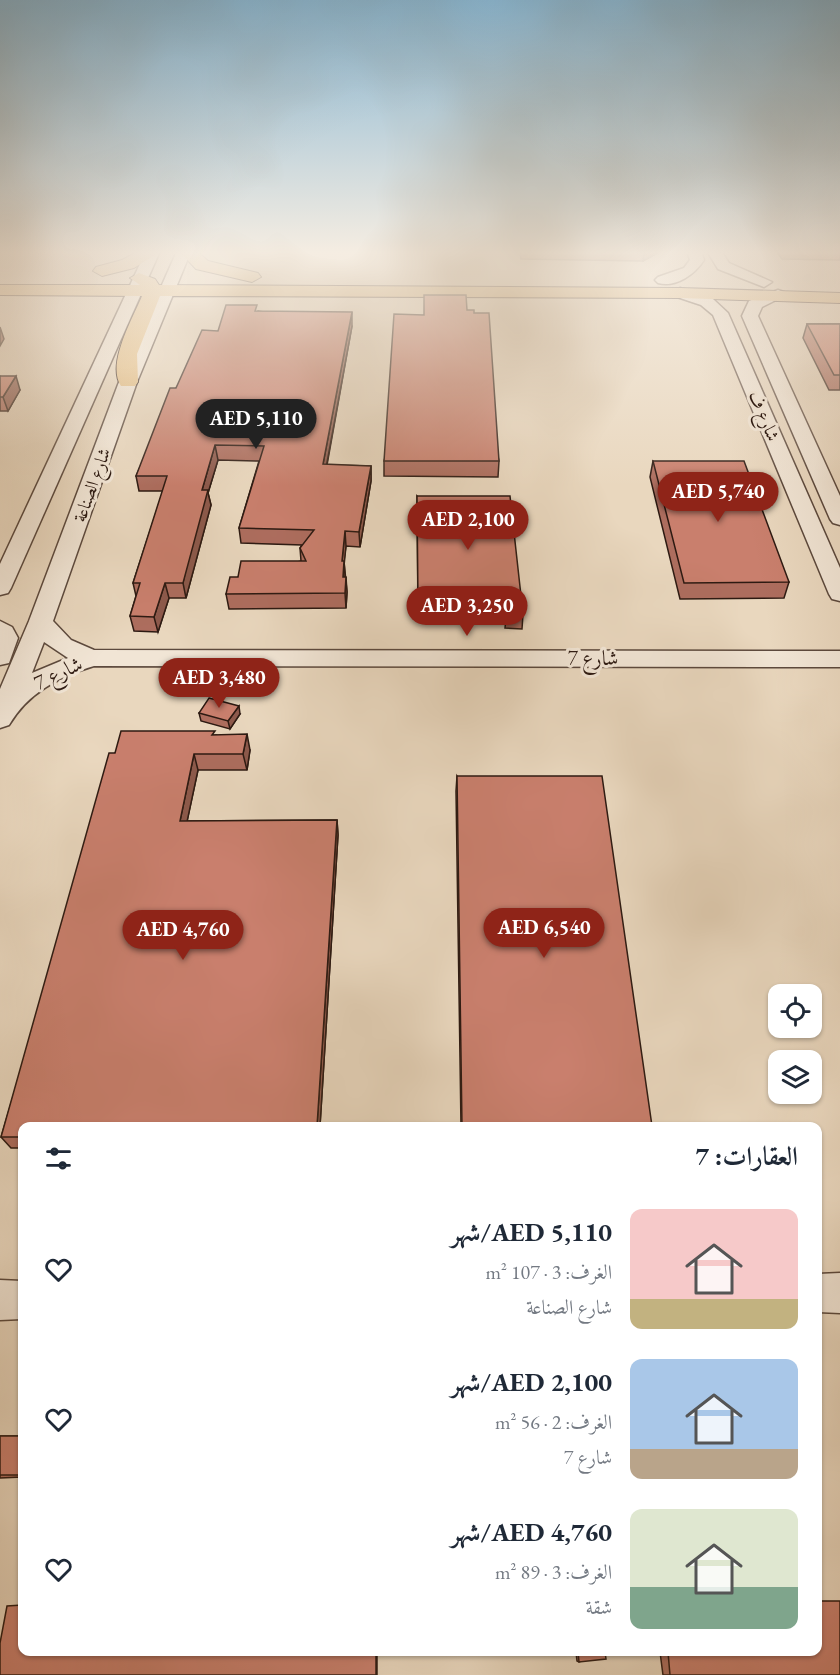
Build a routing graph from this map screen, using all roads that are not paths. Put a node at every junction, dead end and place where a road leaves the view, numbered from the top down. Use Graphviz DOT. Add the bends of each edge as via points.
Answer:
graph roads {
  1 [pos="118,329"];
  2 [pos="137,329"];
  3 [pos="152,329"];
  4 [pos="727,329"];
  5 [pos="756,329"];
  6 [pos="128,382"];
  7 [pos="840,519"];
  8 [pos="0,588"];
  9 [pos="840,594"];
  10 [pos="41,621"];
  11 [pos="0,629"];
  12 [pos="0,657"];
  13 [pos="93,658"];
  14 [pos="840,659"];
  15 [pos="0,718"];
  16 [pos="822,1293"];
  17 [pos="840,1293"];
  18 [pos="0,1300"];
  19 [pos="18,1300"];
  1 -- 8 [label="street, شارع الصناعة"];
  2 -- 6 [label="main road" via="128,354"];
  3 -- 6 [label="street, شارع الصناعة"];
  4 -- 9 [label="street, شارع ف"];
  5 -- 7 [label="street, شارع ف"];
  6 -- 10 [label="street, شارع الصناعة"];
  10 -- 13 [label="street, شارع 7" via="60,643"];
  10 -- 15 [label="street, شارع الصناعة"];
  11 -- 12 [label="street" via="7,639"];
  13 -- 14 [label="street, شارع 7"];
  13 -- 15 [label="street, شارع 7" via="48,674 28,686"];
  16 -- 17 [label="street"];
  18 -- 19 [label="street"];
}
